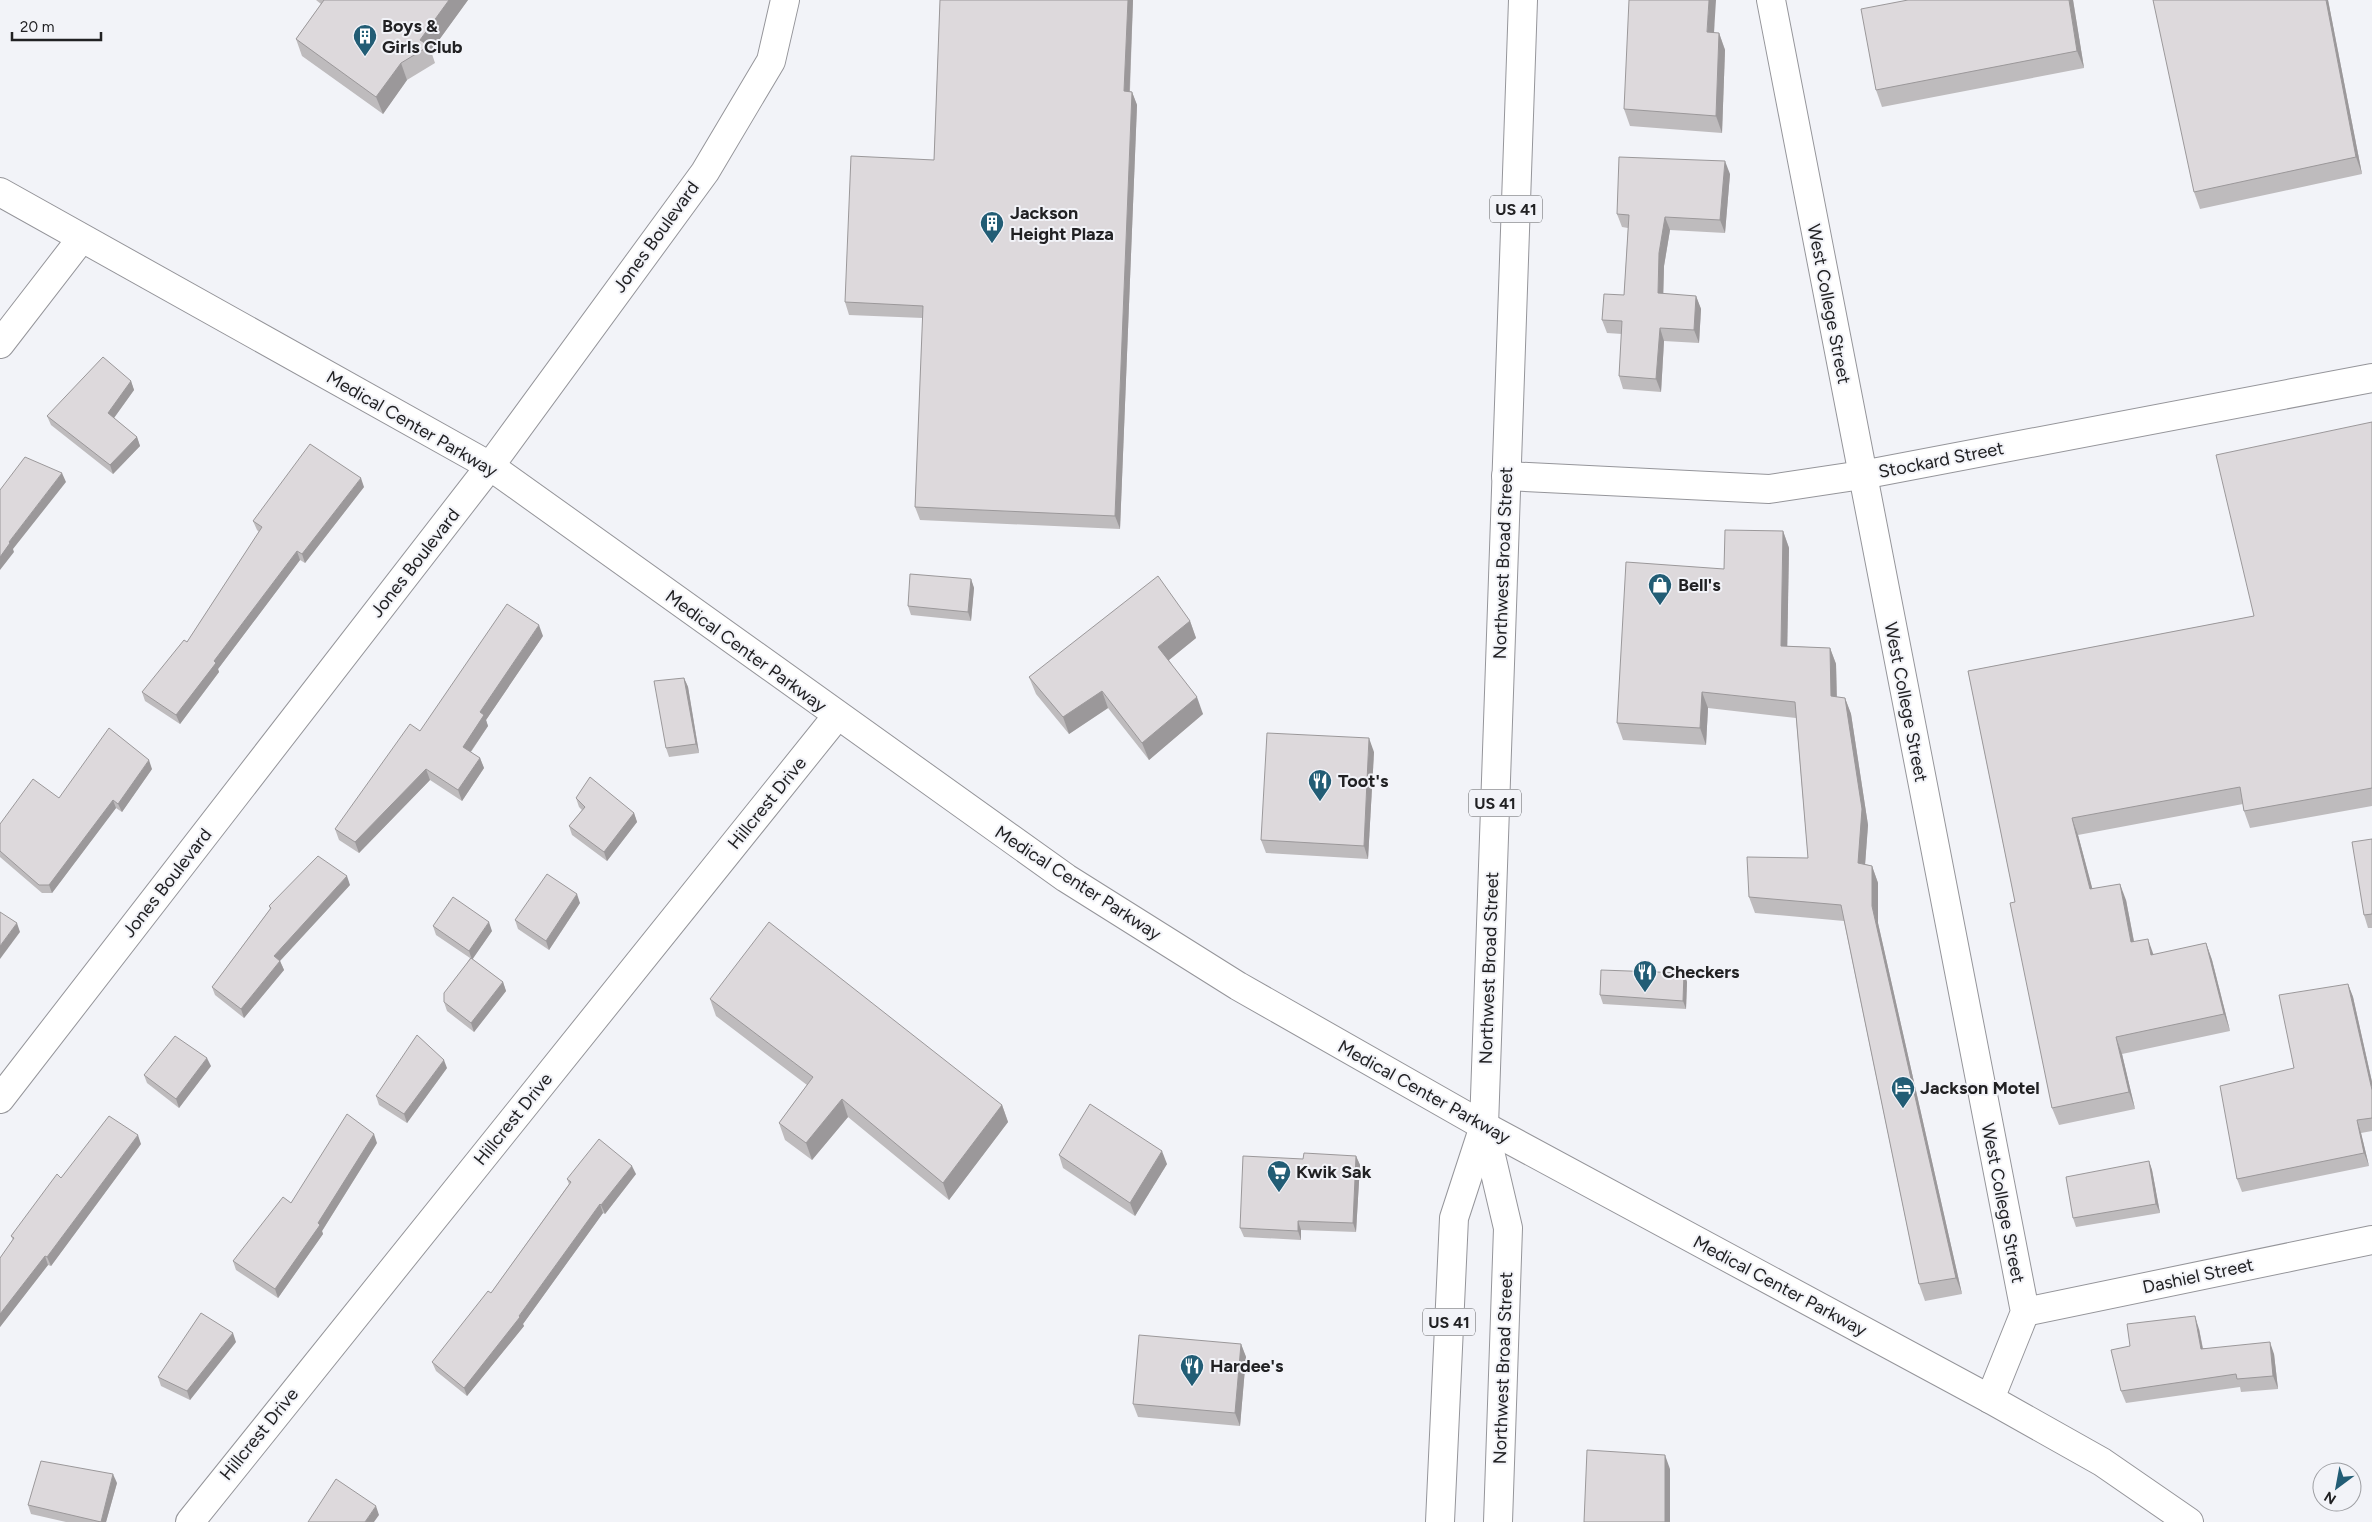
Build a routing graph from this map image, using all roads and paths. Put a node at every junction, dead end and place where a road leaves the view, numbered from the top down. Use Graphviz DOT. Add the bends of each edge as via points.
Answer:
graph roads {
  1 [pos="785,0"];
  2 [pos="1523,0"];
  3 [pos="1771,0"];
  4 [pos="0,192"];
  5 [pos="81,239"];
  6 [pos="0,344"];
  7 [pos="2372,378"];
  8 [pos="490,466"];
  9 [pos="1862,475"];
  10 [pos="1506,476"];
  11 [pos="837,716"];
  12 [pos="0,1099"];
  13 [pos="1484,1126"];
  14 [pos="2372,1240"];
  15 [pos="2025,1312"];
  16 [pos="1990,1399"];
  17 [pos="190,1522"];
  18 [pos="1440,1522"];
  19 [pos="1498,1522"];
  20 [pos="2189,1522"];
  1 -- 8 [label="street, Jones Boulevard" via="771,61 705,172"];
  2 -- 10 [label="street, Northwest Broad Street / US 41"];
  3 -- 9 [label="street, West College Street"];
  4 -- 5 [label="street, Medical Center Parkway"];
  5 -- 6 [label="street"];
  5 -- 8 [label="street, Medical Center Parkway"];
  7 -- 9 [label="street, Stockard Street"];
  8 -- 11 [label="street, Medical Center Parkway"];
  8 -- 12 [label="street, Jones Boulevard"];
  9 -- 10 [label="street, Stockard Street" via="1769,489"];
  9 -- 15 [label="street, West College Street"];
  10 -- 13 [label="street, Northwest Broad Street / US 41"];
  11 -- 13 [label="street, Medical Center Parkway" via="1066,878 1246,990"];
  11 -- 17 [label="street, Hillcrest Drive"];
  13 -- 16 [label="street, Medical Center Parkway"];
  13 -- 18 [label="street, Northwest Broad Street / US 41" via="1454,1218"];
  13 -- 19 [label="street, Northwest Broad Street / US 41" via="1508,1228"];
  14 -- 15 [label="street, Dashiel Street"];
  15 -- 16 [label="street"];
  16 -- 20 [label="street, Medical Center Parkway" via="2102,1462"];
}
